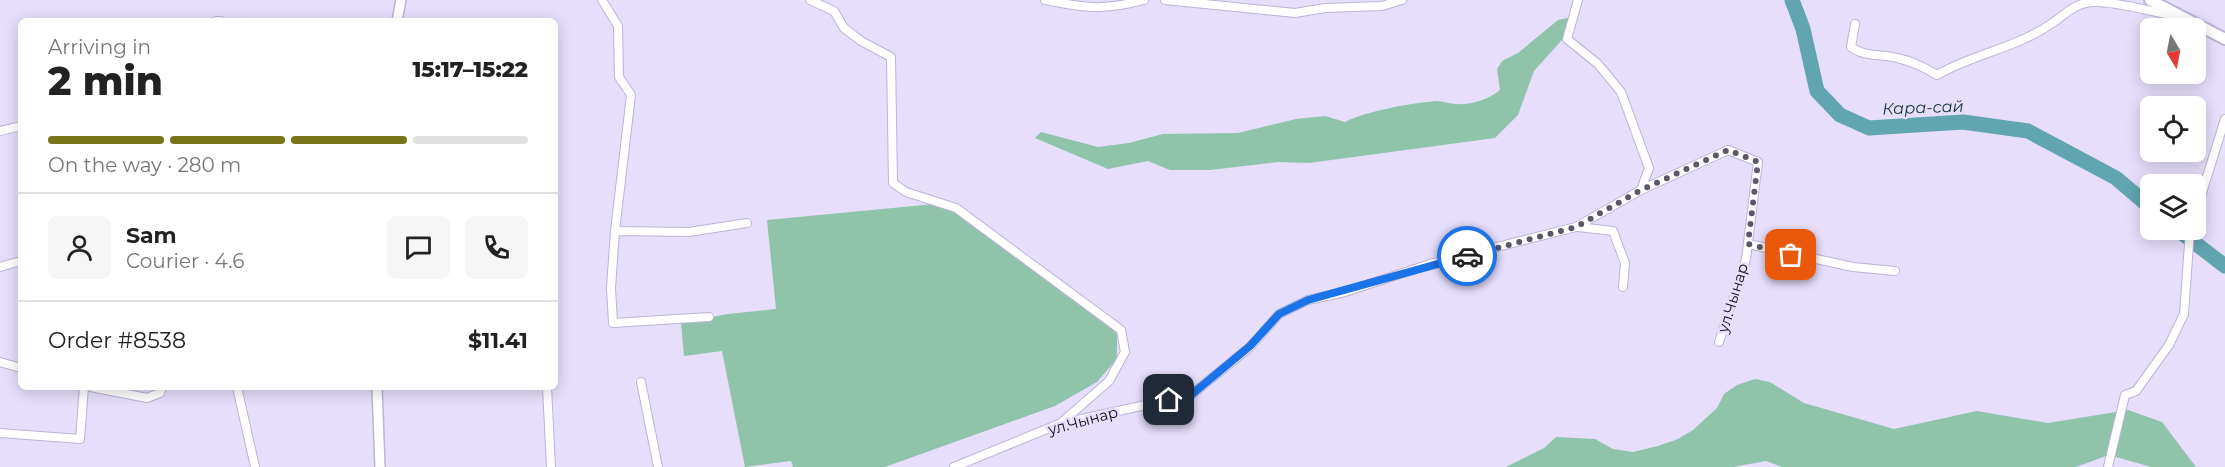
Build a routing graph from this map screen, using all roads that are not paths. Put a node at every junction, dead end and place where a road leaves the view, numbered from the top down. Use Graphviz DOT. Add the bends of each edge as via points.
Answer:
graph roads {
  1 [pos="401,0"];
  2 [pos="602,0"];
  3 [pos="810,0"];
  4 [pos="1045,0"];
  5 [pos="1144,0"];
  6 [pos="1166,0"];
  7 [pos="1402,0"];
  8 [pos="1578,0"];
  9 [pos="2150,0"];
  10 [pos="1237,4"];
  11 [pos="398,18"];
  12 [pos="2184,18"];
  13 [pos="1855,24"];
  14 [pos="2206,29"];
  15 [pos="2225,39"];
  16 [pos="2225,119"];
  17 [pos="18,127"];
  18 [pos="0,131"];
  19 [pos="2206,180"];
  20 [pos="1641,190"];
  21 [pos="747,223"];
  22 [pos="1576,227"];
  23 [pos="615,231"];
  24 [pos="2189,240"];
  25 [pos="1748,244"];
  26 [pos="18,262"];
  27 [pos="0,267"];
  28 [pos="1895,271"];
  29 [pos="1623,287"];
  30 [pos="709,317"];
  31 [pos="1719,342"];
  32 [pos="0,362"];
  33 [pos="18,367"];
  34 [pos="641,382"];
  35 [pos="84,390"];
  36 [pos="106,390"];
  37 [pos="161,390"];
  38 [pos="238,390"];
  39 [pos="377,390"];
  40 [pos="547,390"];
  41 [pos="1059,424"];
  42 [pos="0,433"];
  43 [pos="255,467"];
  44 [pos="380,467"];
  45 [pos="551,467"];
  46 [pos="658,467"];
  47 [pos="954,467"];
  48 [pos="2108,467"];
  1 -- 11 [label="street"];
  2 -- 23 [label="street" via="618,26 619,76 631,96"];
  3 -- 41 [label="street" via="834,11 844,28 891,57 892,183 906,192 956,208 1121,330 1125,352 1109,381"];
  4 -- 5 [label="street" via="1090,9 1110,9"];
  6 -- 10 [label="street"];
  7 -- 10 [label="street" via="1382,6 1294,13"];
  8 -- 20 [label="street" via="1567,39 1598,64 1621,92 1649,168"];
  9 -- 12 [label="main road"];
  12 -- 13 [label="street" via="2095,2 2073,6 2025,39 1972,57 1937,75 1896,57 1857,52 1851,47"];
  14 -- 15 [label="main road"];
  16 -- 19 [label="street"];
  17 -- 18 [label="street"];
  20 -- 22 [label="street, ул.Чынар"];
  20 -- 25 [label="street, ул.Чынар" via="1728,150 1758,162"];
  21 -- 23 [label="street" via="689,232"];
  22 -- 29 [label="street" via="1613,231 1625,263"];
  22 -- 41 [label="street, ул.Чынар" via="1308,300 1279,314 1250,346 1191,395"];
  23 -- 30 [label="street" via="611,288 614,323"];
  24 -- 48 [label="street" via="2184,314 2169,345 2136,390 2125,395"];
  25 -- 28 [label="street" via="1853,267"];
  25 -- 31 [label="street, ул.Чынар"];
  26 -- 27 [label="street"];
  32 -- 33 [label="street"];
  34 -- 46 [label="street"];
  35 -- 42 [label="street" via="80,439"];
  36 -- 37 [label="street" via="147,398"];
  38 -- 43 [label="street"];
  39 -- 44 [label="street"];
  40 -- 45 [label="street"];
  41 -- 47 [label="street, ул.Чынар"];
}
